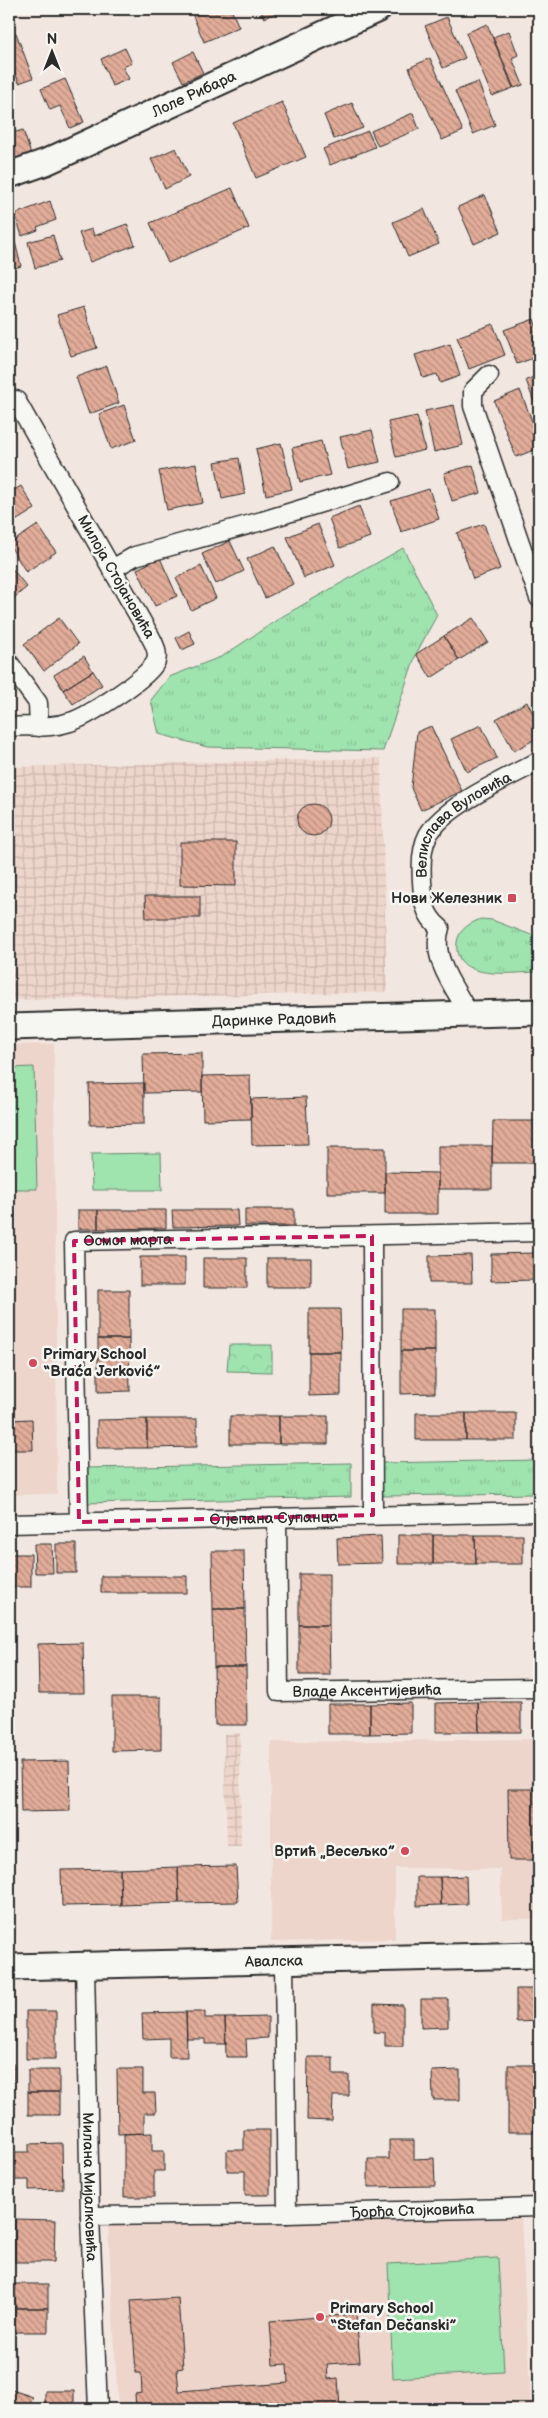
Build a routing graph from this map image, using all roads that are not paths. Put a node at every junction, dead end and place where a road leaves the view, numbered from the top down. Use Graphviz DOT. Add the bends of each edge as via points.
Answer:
graph roads {
  1 [pos="378,9"];
  2 [pos="11,176"];
  3 [pos="488,375"];
  4 [pos="16,400"];
  5 [pos="390,482"];
  6 [pos="112,569"];
  7 [pos="539,598"];
  8 [pos="9,663"];
  9 [pos="39,726"];
  10 [pos="9,727"];
  11 [pos="539,761"];
  12 [pos="539,1012"];
  13 [pos="469,1014"];
  14 [pos="9,1027"];
  15 [pos="539,1232"];
  16 [pos="372,1236"];
  17 [pos="539,1512"];
  18 [pos="373,1515"];
  19 [pos="277,1518"];
  20 [pos="79,1522"];
  21 [pos="9,1524"];
  22 [pos="539,1688"];
  23 [pos="539,1955"];
  24 [pos="284,1961"];
  25 [pos="85,1965"];
  26 [pos="9,1967"];
  27 [pos="539,2207"];
  28 [pos="287,2214"];
  29 [pos="90,2216"];
  30 [pos="98,2409"];
  1 -- 2 [label="main road, Лоле Рибара"];
  3 -- 7 [label="street" via="473,391 472,406"];
  4 -- 6 [label="street, Милоја Стојановића"];
  5 -- 6 [label="street" via="135,556"];
  6 -- 9 [label="street, Милоја Стојановића" via="153,641 156,662 147,674 89,713 69,722"];
  8 -- 9 [label="street" via="38,703"];
  9 -- 10 [label="street, Милоја Стојановића"];
  11 -- 13 [label="street, Велислава Вуловића" via="447,813 427,836 423,855 423,900 430,920 440,928 436,940 437,953"];
  12 -- 13 [label="main road, Даринке Радовић"];
  13 -- 14 [label="main road, Даринке Радовић"];
  15 -- 16 [label="street, Осмог марта"];
  16 -- 18 [label="street"];
  16 -- 20 [label="street, Осмог марта" via="74,1241"];
  17 -- 18 [label="street, Стјепана Супанца"];
  18 -- 19 [label="street, Стјепана Супанца"];
  19 -- 20 [label="street, Стјепана Супанца"];
  19 -- 22 [label="street, Владе Аксентијевића" via="279,1692"];
  20 -- 21 [label="street, Стјепана Супанца"];
  23 -- 24 [label="main road, Авалска"];
  24 -- 25 [label="main road, Авалска"];
  24 -- 28 [label="street"];
  25 -- 26 [label="main road, Авалска"];
  25 -- 29 [label="street, Милана Мијалковића"];
  27 -- 28 [label="street, Ђорђа Стојковића"];
  28 -- 29 [label="street, Ђорђа Стојковића"];
  29 -- 30 [label="street, Милана Мијалковића"];
}
